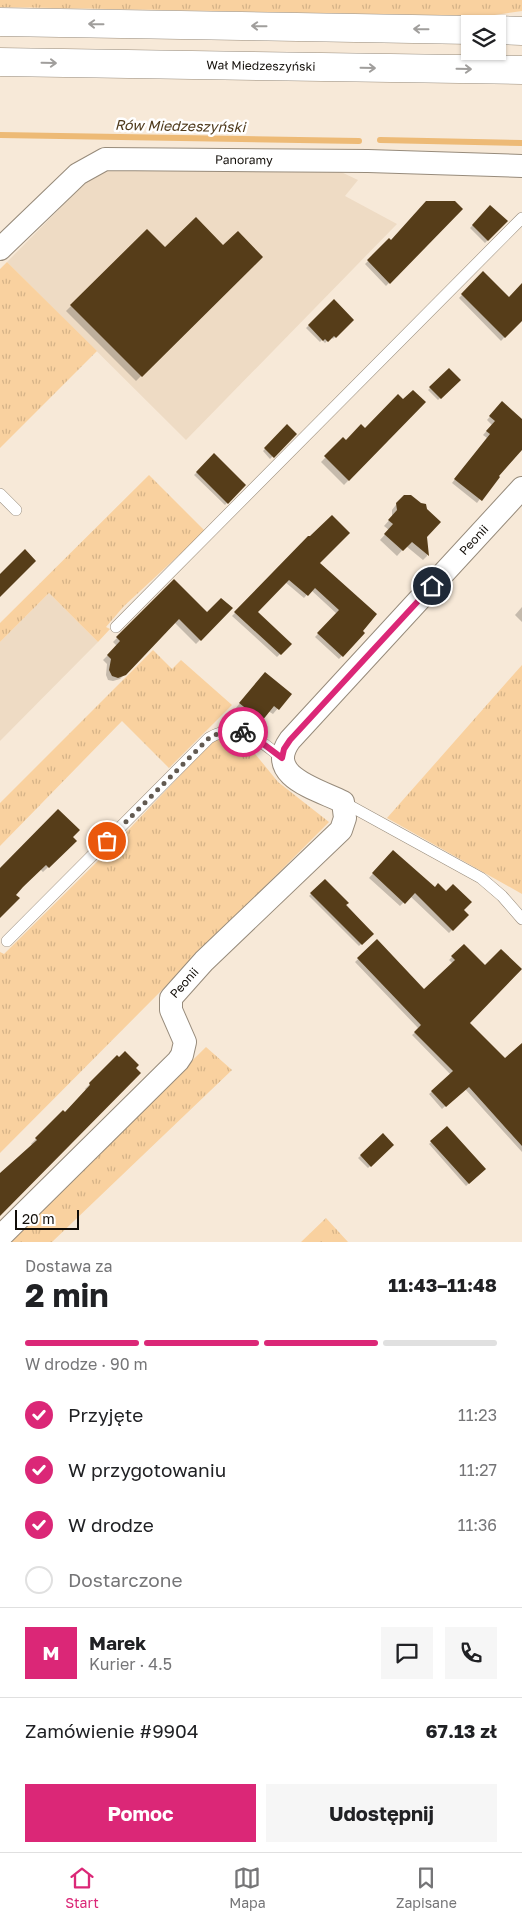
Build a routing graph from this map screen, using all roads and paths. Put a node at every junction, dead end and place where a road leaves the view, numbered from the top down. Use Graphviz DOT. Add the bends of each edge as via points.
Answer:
graph roads {
  1 [pos="0,22"];
  2 [pos="461,30"];
  3 [pos="506,30"];
  4 [pos="522,31"];
  5 [pos="0,62"];
  6 [pos="522,70"];
  7 [pos="522,166"];
  8 [pos="522,218"];
  9 [pos="0,249"];
  10 [pos="522,488"];
  11 [pos="0,494"];
  12 [pos="16,510"];
  13 [pos="116,627"];
  14 [pos="282,758"];
  15 [pos="343,802"];
  16 [pos="522,919"];
  17 [pos="7,941"];
  18 [pos="0,1237"];
  2 -- 1 [label="main road, one-way"];
  3 -- 4 [label="main road"];
  5 -- 6 [label="main road, Wał Miedzeszyński, one-way"];
  7 -- 9 [label="street, Panoramy" via="106,159 78,174"];
  8 -- 13 [label="lane"];
  10 -- 14 [label="street, Peonii" via="290,740"];
  11 -- 12 [label="lane"];
  14 -- 15 [label="street" via="287,772 296,779"];
  14 -- 17 [label="lane" via="254,737 236,730 219,732 209,738"];
  15 -- 16 [label="lane" via="481,878"];
  15 -- 18 [label="street, Peonii" via="345,818 334,837 171,998 171,1010 185,1042 178,1061"];
}
